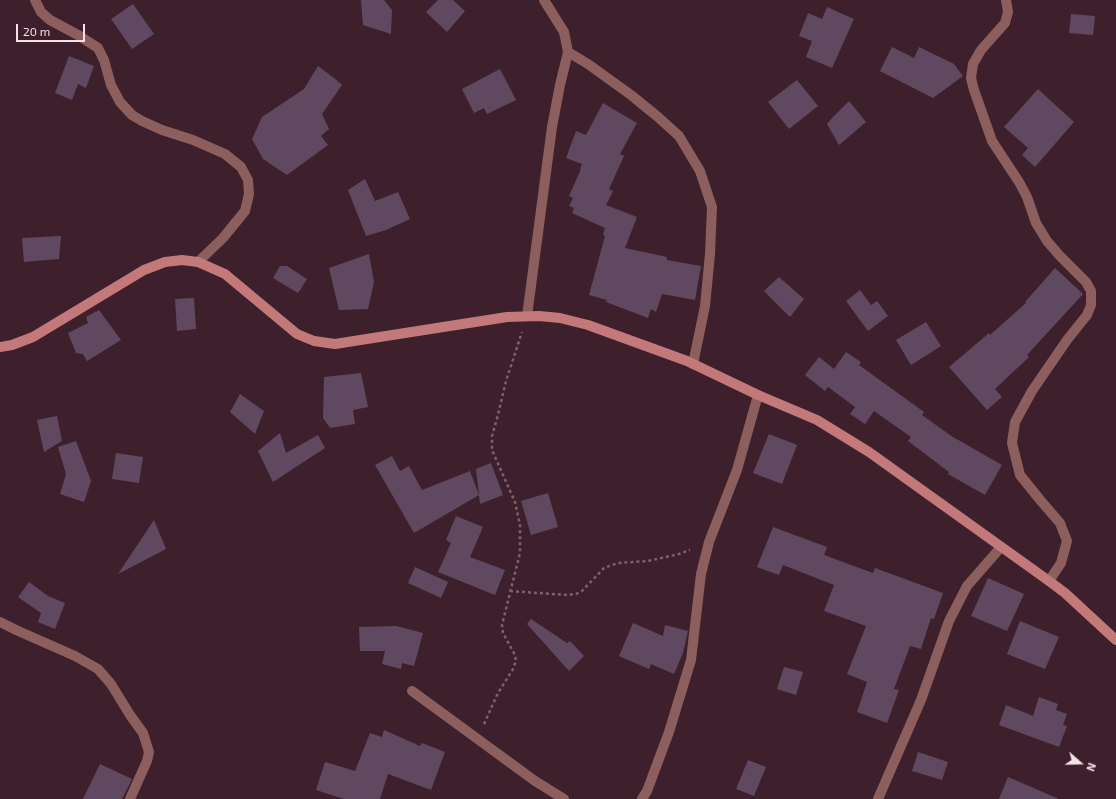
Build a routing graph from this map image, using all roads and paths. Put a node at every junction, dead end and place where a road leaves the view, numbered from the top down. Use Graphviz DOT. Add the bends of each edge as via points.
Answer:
graph roads {
  1 [pos="35,0"];
  2 [pos="544,0"];
  3 [pos="1006,0"];
  4 [pos="568,52"];
  5 [pos="198,262"];
  6 [pos="527,316"];
  7 [pos="0,348"];
  8 [pos="693,364"];
  9 [pos="758,395"];
  10 [pos="709,542"];
  11 [pos="1001,546"];
  12 [pos="1049,581"];
  13 [pos="510,591"];
  14 [pos="0,622"];
  15 [pos="1116,640"];
  16 [pos="412,691"];
  17 [pos="477,739"];
  18 [pos="130,799"];
  19 [pos="564,799"];
  20 [pos="642,799"];
  21 [pos="878,799"];
  1 -- 5 [label="street" via="41,12 50,20 78,34 98,48 111,86 120,102 132,115 225,154 241,167 248,180 249,194 245,211 223,238"];
  2 -- 4 [label="street" via="564,32"];
  3 -- 12 [label="street" via="1008,12 1005,23 981,50 973,64 974,90 992,141 1022,187 1036,223 1058,255 1086,282 1091,291 1091,305 1087,315 1066,340 1015,422 1012,443 1020,474 1060,523 1067,541 1061,563"];
  4 -- 6 [label="street" via="552,127"];
  4 -- 8 [label="street" via="632,95 658,117 679,136 700,171 712,207 705,306"];
  5 -- 6 [label="street" via="225,274 297,334 314,341 335,344 484,320"];
  5 -- 7 [label="street" via="165,262 144,270 33,337"];
  6 -- 8 [label="street" via="560,318 588,325"];
  6 -- 13 [label="path" via="492,436 492,450 515,502 520,525 520,553"];
  8 -- 9 [label="street"];
  9 -- 10 [label="street" via="736,470"];
  9 -- 11 [label="street" via="816,420 869,452"];
  10 -- 13 [label="path" via="679,554 604,568 576,594"];
  10 -- 20 [label="street" via="701,574 691,660 669,732"];
  11 -- 12 [label="street"];
  11 -- 21 [label="street" via="968,586 949,621 921,700"];
  12 -- 15 [label="street"];
  13 -- 17 [label="path" via="502,625 516,661"];
  14 -- 18 [label="street" via="75,656 98,669 111,684 147,743 147,761"];
  16 -- 17 [label="street"];
  17 -- 19 [label="street"];
}
